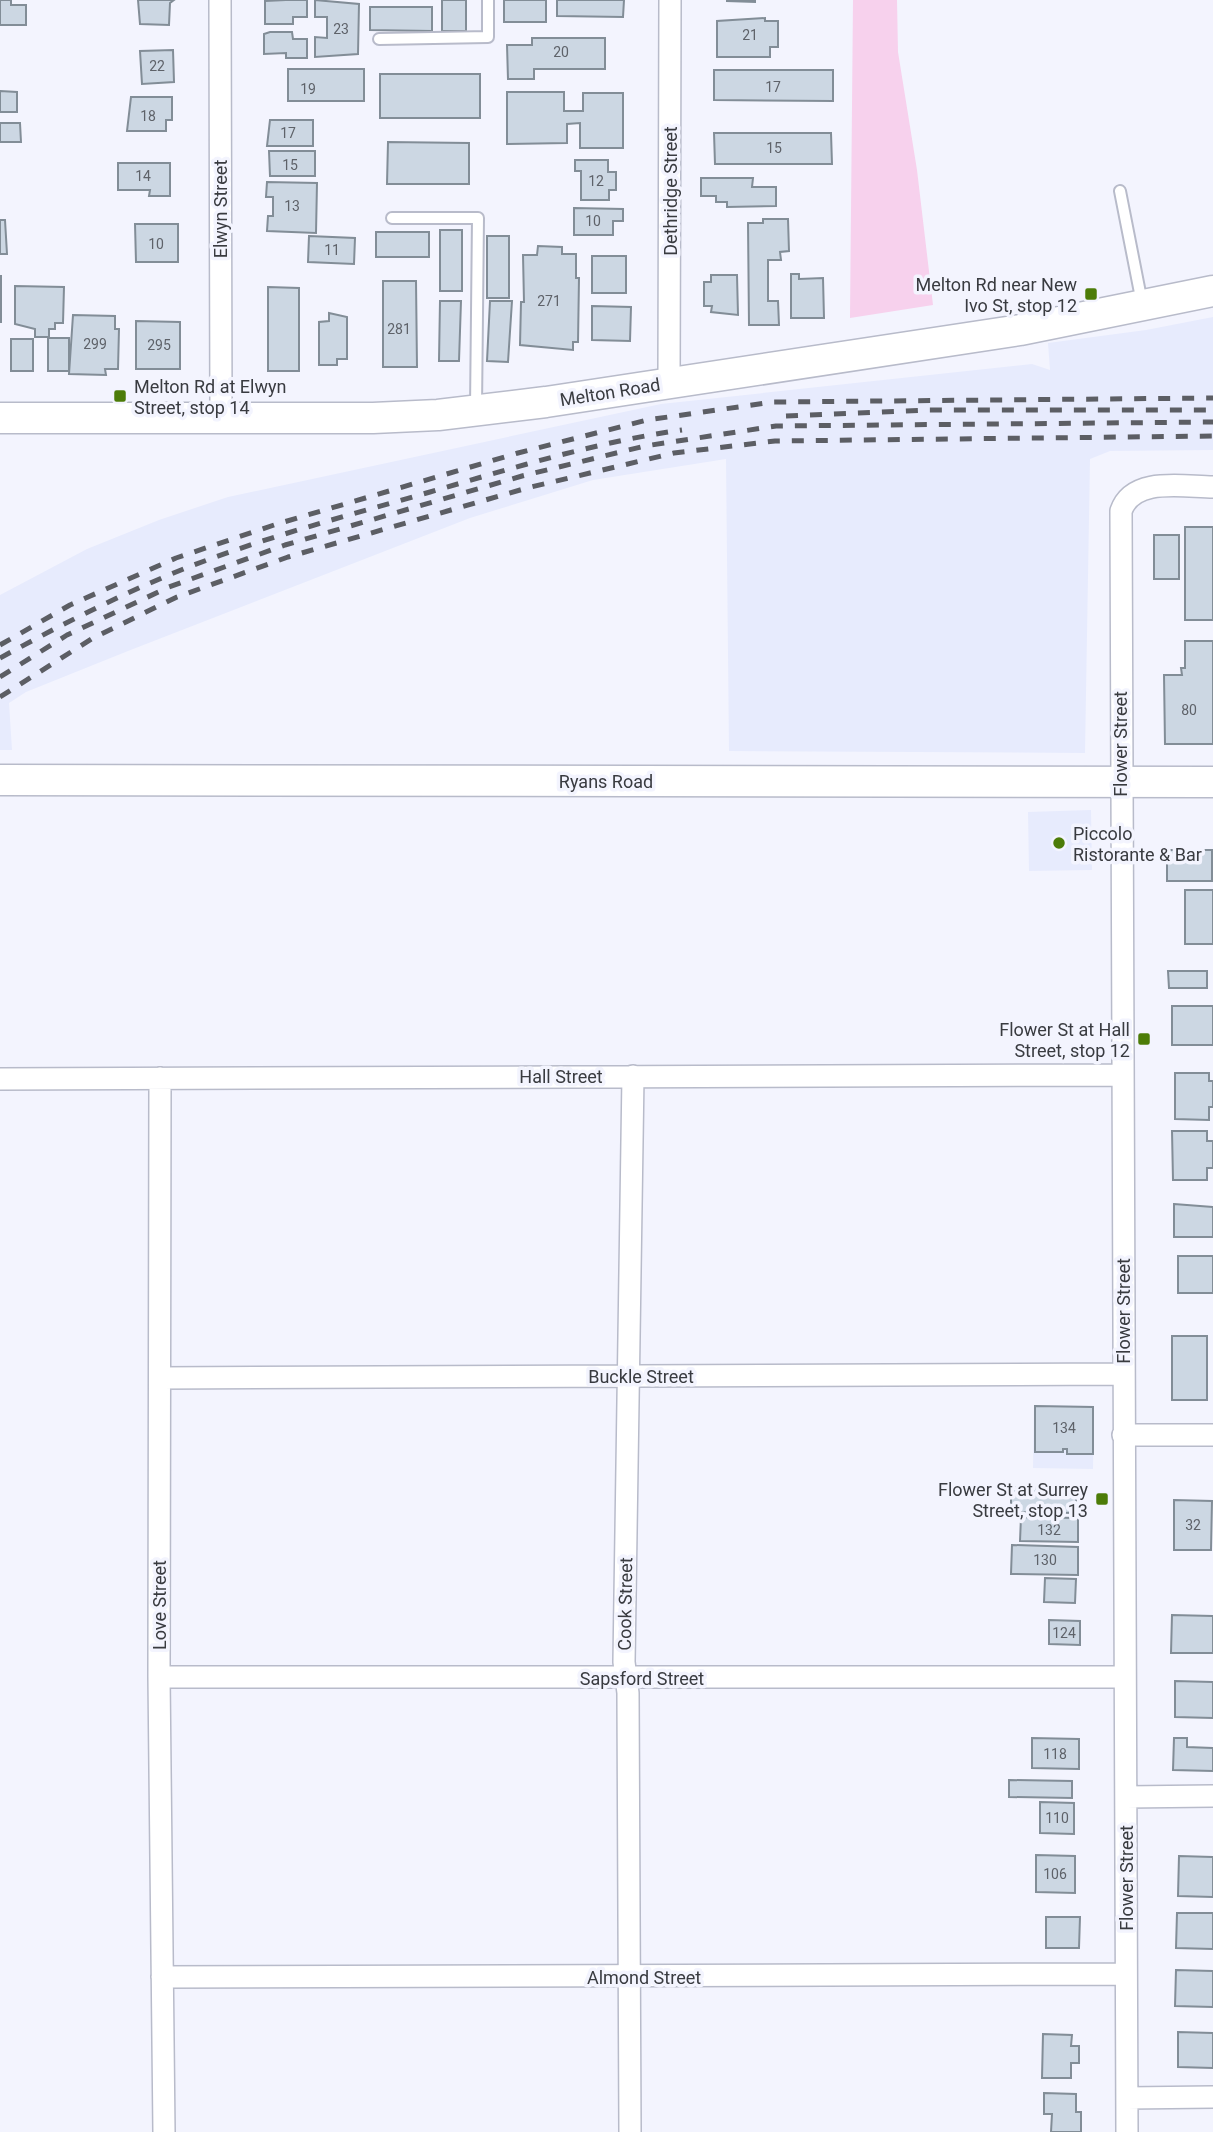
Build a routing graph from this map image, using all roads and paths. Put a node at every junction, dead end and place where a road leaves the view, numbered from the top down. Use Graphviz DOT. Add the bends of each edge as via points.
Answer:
graph roads {
  1 [pos="220,0"];
  2 [pos="488,0"];
  3 [pos="670,0"];
  4 [pos="379,39"];
  5 [pos="1120,191"];
  6 [pos="393,218"];
  7 [pos="1213,291"];
  8 [pos="1142,306"];
  9 [pos="669,383"];
  10 [pos="476,411"];
  11 [pos="221,417"];
  12 [pos="0,418"];
  13 [pos="1213,487"];
  14 [pos="0,780"];
  15 [pos="1120,782"];
  16 [pos="1213,782"];
  17 [pos="1121,1075"];
  18 [pos="633,1076"];
  19 [pos="160,1078"];
  20 [pos="0,1079"];
  21 [pos="1123,1374"];
  22 [pos="629,1377"];
  23 [pos="160,1378"];
  24 [pos="1123,1435"];
  25 [pos="1213,1435"];
  26 [pos="159,1677"];
  27 [pos="1125,1677"];
  28 [pos="626,1678"];
  29 [pos="1213,1796"];
  30 [pos="1126,1797"];
  31 [pos="1126,1974"];
  32 [pos="162,1978"];
  33 [pos="629,1978"];
  34 [pos="1213,2097"];
  35 [pos="1127,2098"];
  36 [pos="164,2132"];
  37 [pos="630,2132"];
  38 [pos="1127,2132"];
  1 -- 11 [label="street, Elwyn Street"];
  2 -- 4 [label="lane" via="488,37"];
  3 -- 9 [label="street, Dethridge Street"];
  5 -- 8 [label="lane"];
  6 -- 10 [label="lane" via="478,218"];
  7 -- 8 [label="street, Melton Road"];
  8 -- 9 [label="street, Melton Road" via="1007,332"];
  9 -- 10 [label="street, Melton Road"];
  10 -- 11 [label="street, Melton Road" via="373,418"];
  11 -- 12 [label="street, Melton Road"];
  13 -- 15 [label="street, Flower Street" via="1153,487 1132,493 1121,510"];
  14 -- 15 [label="street, Ryans Road"];
  15 -- 16 [label="street, Ryans Road"];
  15 -- 17 [label="street, Flower Street"];
  17 -- 18 [label="street, Hall Street"];
  17 -- 21 [label="street, Flower Street"];
  18 -- 19 [label="street, Hall Street"];
  18 -- 22 [label="street, Cook Street"];
  19 -- 20 [label="street, Hall Street"];
  19 -- 23 [label="street, Love Street"];
  21 -- 22 [label="street, Buckle Street"];
  21 -- 24 [label="street, Flower Street"];
  22 -- 23 [label="street, Buckle Street"];
  22 -- 28 [label="street, Cook Street"];
  23 -- 26 [label="street, Love Street"];
  24 -- 25 [label="street"];
  24 -- 27 [label="street, Flower Street"];
  26 -- 28 [label="street, Sapsford Street"];
  26 -- 32 [label="street, Love Street"];
  27 -- 28 [label="street, Sapsford Street"];
  27 -- 30 [label="street, Flower Street"];
  28 -- 33 [label="street, Cook Street"];
  29 -- 30 [label="street"];
  30 -- 31 [label="street, Flower Street"];
  31 -- 33 [label="street, Almond Street"];
  31 -- 35 [label="street, Flower Street"];
  32 -- 33 [label="street, Almond Street"];
  32 -- 36 [label="street, Love Street"];
  33 -- 37 [label="street, Cook Street"];
  34 -- 35 [label="street"];
  35 -- 38 [label="street, Flower Street"];
}
